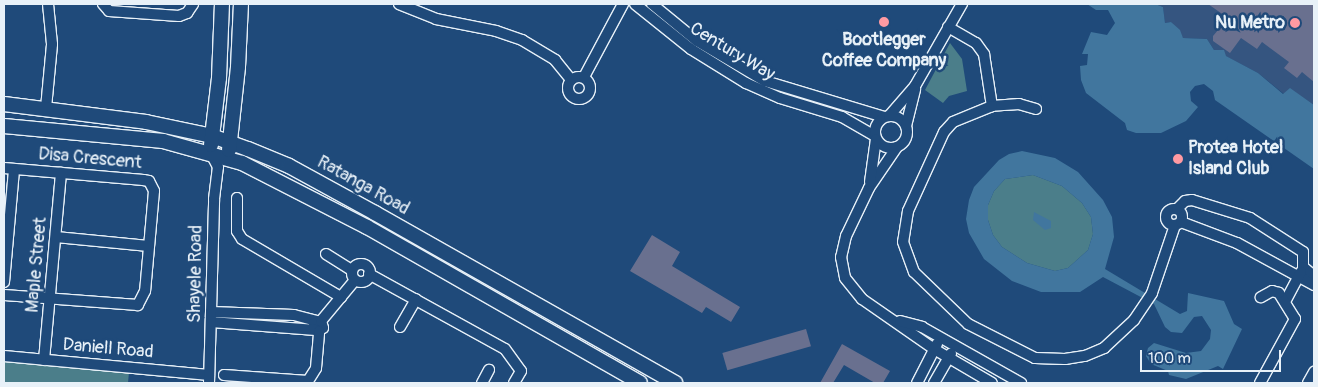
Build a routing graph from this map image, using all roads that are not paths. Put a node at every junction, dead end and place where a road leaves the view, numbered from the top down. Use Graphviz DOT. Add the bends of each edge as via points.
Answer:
graph roads {
  1 [pos="48,4"];
  2 [pos="103,4"];
  3 [pos="193,4"];
  4 [pos="222,4"];
  5 [pos="241,4"];
  6 [pos="399,4"];
  7 [pos="623,4"];
  8 [pos="635,4"];
  9 [pos="652,4"];
  10 [pos="962,4"];
  11 [pos="947,29"];
  12 [pos="584,78"];
  13 [pos="570,80"];
  14 [pos="915,86"];
  15 [pos="4,104"];
  16 [pos="992,106"];
  17 [pos="46,108"];
  18 [pos="1036,108"];
  19 [pos="887,116"];
  20 [pos="4,126"];
  21 [pos="906,126"];
  22 [pos="111,135"];
  23 [pos="212,136"];
  24 [pos="876,137"];
  25 [pos="230,142"];
  26 [pos="897,147"];
  27 [pos="210,152"];
  28 [pos="223,162"];
  29 [pos="9,168"];
  30 [pos="61,173"];
  31 [pos="869,188"];
  32 [pos="237,198"];
  33 [pos="1177,209"];
  34 [pos="1178,224"];
  35 [pos="56,237"];
  36 [pos="149,246"];
  37 [pos="326,254"];
  38 [pos="1303,267"];
  39 [pos="369,274"];
  40 [pos="353,275"];
  41 [pos="1314,276"];
  42 [pos="1298,278"];
  43 [pos="4,282"];
  44 [pos="1314,285"];
  45 [pos="4,295"];
  46 [pos="341,296"];
  47 [pos="1261,297"];
  48 [pos="416,299"];
  49 [pos="50,300"];
  50 [pos="1286,300"];
  51 [pos="270,313"];
  52 [pos="211,317"];
  53 [pos="894,319"];
  54 [pos="318,326"];
  55 [pos="400,327"];
  56 [pos="268,328"];
  57 [pos="941,338"];
  58 [pos="956,346"];
  59 [pos="934,349"];
  60 [pos="4,356"];
  61 [pos="949,358"];
  62 [pos="44,360"];
  63 [pos="490,370"];
  64 [pos="1314,372"];
  65 [pos="224,375"];
  66 [pos="209,379"];
  67 [pos="482,383"];
  68 [pos="514,383"];
  69 [pos="640,383"];
  70 [pos="675,383"];
  71 [pos="917,383"];
  72 [pos="934,383"];
  73 [pos="992,383"];
  74 [pos="1021,383"];
  75 [pos="1260,383"];
  76 [pos="1308,383"];
  1 -- 17 [label="street" via="52,44"];
  2 -- 3 [label="street" via="106,9 114,11 179,16 187,13"];
  4 -- 23 [label="main road"];
  5 -- 25 [label="main road"];
  6 -- 13 [label="street" via="436,19 496,31 522,40 555,60"];
  7 -- 12 [label="street"];
  8 -- 24 [label="street, Century Way" via="691,49 746,83 780,98 842,117"];
  9 -- 19 [label="street, Century Way" via="697,41 765,81"];
  10 -- 11 [label="street"];
  11 -- 14 [label="street"];
  11 -- 16 [label="street" via="980,47 987,64"];
  12 -- 13 [label="street"];
  12 -- 13 [label="street" via="590,90 579,99 569,93"];
  14 -- 19 [label="street"];
  14 -- 21 [label="street"];
  15 -- 17 [label="main road, Ratanga Road"];
  16 -- 18 [label="street" via="1019,104"];
  16 -- 34 [label="street" via="959,119 944,132 906,218 904,242 914,272 968,324 1036,358 1086,356 1104,348 1121,336 1152,293"];
  17 -- 22 [label="main road" via="51,121"];
  17 -- 23 [label="main road, Ratanga Road" via="146,122"];
  19 -- 21 [label="street" via="900,118"];
  19 -- 24 [label="street" via="877,124"];
  20 -- 22 [label="main road, Ratanga Road"];
  21 -- 26 [label="street" via="906,139"];
  22 -- 27 [label="main road, Ratanga Road" via="164,141"];
  23 -- 25 [label="main road, Ratanga Road"];
  23 -- 27 [label="main road"];
  24 -- 26 [label="street" via="885,147"];
  24 -- 31 [label="street"];
  25 -- 28 [label="main road"];
  25 -- 70 [label="main road, Ratanga Road" via="306,176"];
  26 -- 31 [label="street"];
  27 -- 28 [label="main road, Ratanga Road"];
  28 -- 52 [label="street, Shayele Road" via="214,199"];
  28 -- 69 [label="main road, Ratanga Road" via="282,181"];
  29 -- 30 [label="street, Disa Crescent"];
  29 -- 43 [label="street"];
  30 -- 35 [label="street, Maple Street"];
  30 -- 36 [label="street, Disa Crescent" via="150,181 154,191"];
  31 -- 53 [label="street" via="843,246 842,269 855,293"];
  32 -- 46 [label="street" via="237,231 242,239"];
  33 -- 34 [label="street" via="1181,214"];
  33 -- 34 [label="street" via="1168,210 1165,216 1168,224"];
  33 -- 38 [label="street" via="1185,201 1192,200 1250,218 1303,252"];
  34 -- 42 [label="street" via="1237,243"];
  35 -- 36 [label="street"];
  35 -- 49 [label="street, Maple Street"];
  36 -- 49 [label="street, Disa Crescent" via="145,291 138,305"];
  37 -- 40 [label="street"];
  38 -- 41 [label="street"];
  38 -- 42 [label="street"];
  39 -- 40 [label="street" via="364,281"];
  39 -- 40 [label="street" via="364,264 357,265"];
  39 -- 48 [label="street"];
  40 -- 46 [label="street"];
  42 -- 44 [label="street"];
  42 -- 50 [label="street"];
  45 -- 49 [label="street, Disa Crescent"];
  46 -- 54 [label="street"];
  47 -- 50 [label="street" via="1274,291"];
  48 -- 55 [label="street"];
  48 -- 68 [label="street" via="505,349 521,371"];
  49 -- 62 [label="street, Maple Street"];
  50 -- 75 [label="street" via="1295,316 1294,327"];
  51 -- 52 [label="street"];
  51 -- 54 [label="street"];
  51 -- 56 [label="street"];
  52 -- 56 [label="street"];
  52 -- 66 [label="street, Shayele Road"];
  53 -- 57 [label="street" via="922,327"];
  53 -- 59 [label="street"];
  54 -- 56 [label="street"];
  54 -- 65 [label="street" via="316,368 308,381"];
  57 -- 58 [label="street"];
  57 -- 59 [label="street"];
  58 -- 61 [label="street"];
  58 -- 74 [label="street"];
  59 -- 61 [label="street"];
  59 -- 71 [label="street"];
  60 -- 62 [label="street, Daniell Road"];
  61 -- 72 [label="street"];
  61 -- 73 [label="street"];
  62 -- 66 [label="street, Daniell Road"];
  63 -- 67 [label="street"];
  64 -- 76 [label="street"];
}
